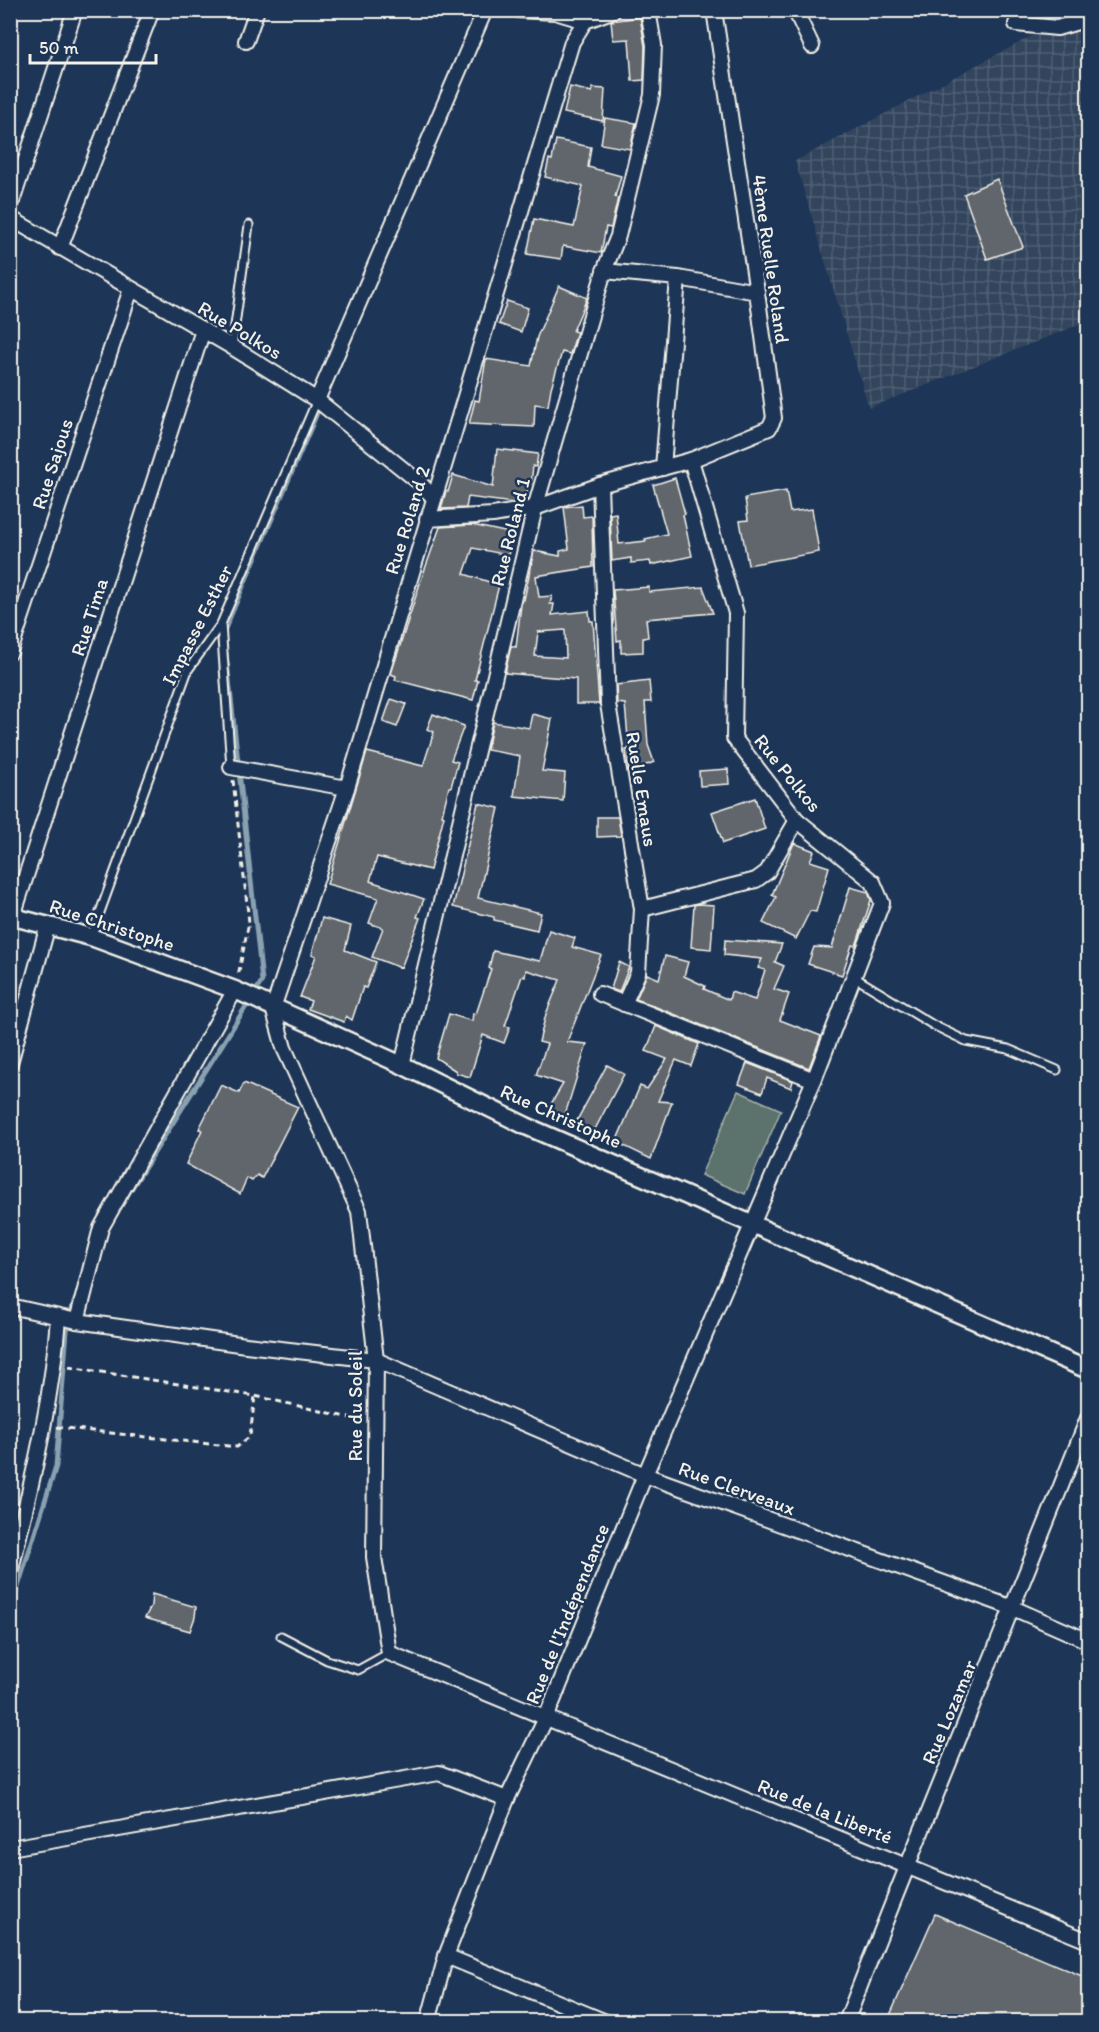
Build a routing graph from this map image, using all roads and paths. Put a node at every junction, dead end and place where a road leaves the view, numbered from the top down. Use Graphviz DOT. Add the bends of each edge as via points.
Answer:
graph roads {
  1 [pos="75,10"];
  2 [pos="152,10"];
  3 [pos="257,10"];
  4 [pos="485,10"];
  5 [pos="518,10"];
  6 [pos="614,10"];
  7 [pos="648,10"];
  8 [pos="714,10"];
  9 [pos="795,10"];
  10 [pos="1089,19"];
  11 [pos="585,21"];
  12 [pos="1016,24"];
  13 [pos="246,41"];
  14 [pos="812,46"];
  15 [pos="10,208"];
  16 [pos="10,218"];
  17 [pos="249,225"];
  18 [pos="60,248"];
  19 [pos="604,271"];
  20 [pos="678,278"];
  21 [pos="131,289"];
  22 [pos="757,292"];
  23 [pos="203,330"];
  24 [pos="232,347"];
  25 [pos="320,403"];
  26 [pos="691,460"];
  27 [pos="663,468"];
  28 [pos="600,485"];
  29 [pos="434,498"];
  30 [pos="535,508"];
  31 [pos="428,519"];
  32 [pos="221,624"];
  33 [pos="10,652"];
  34 [pos="231,767"];
  35 [pos="347,788"];
  36 [pos="797,820"];
  37 [pos="642,909"];
  38 [pos="12,916"];
  39 [pos="48,925"];
  40 [pos="91,936"];
  41 [pos="854,978"];
  42 [pos="235,990"];
  43 [pos="600,994"];
  44 [pos="624,1004"];
  45 [pos="273,1008"];
  46 [pos="15,1036"];
  47 [pos="10,1063"];
  48 [pos="402,1065"];
  49 [pos="1057,1070"];
  50 [pos="814,1080"];
  51 [pos="752,1224"];
  52 [pos="10,1306"];
  53 [pos="58,1318"];
  54 [pos="77,1321"];
  55 [pos="376,1360"];
  56 [pos="55,1364"];
  57 [pos="1089,1370"];
  58 [pos="255,1396"];
  59 [pos="1089,1418"];
  60 [pos="376,1424"];
  61 [pos="75,1430"];
  62 [pos="645,1475"];
  63 [pos="10,1574"];
  64 [pos="1013,1608"];
  65 [pos="281,1636"];
  66 [pos="1089,1641"];
  67 [pos="389,1653"];
  68 [pos="546,1718"];
  69 [pos="507,1799"];
  70 [pos="10,1848"];
  71 [pos="906,1865"];
  72 [pos="1089,1941"];
  73 [pos="446,1956"];
  74 [pos="428,2022"];
  75 [pos="606,2022"];
  76 [pos="846,2022"];
  1 -- 15 [label="street"];
  2 -- 18 [label="street"];
  3 -- 13 [label="street"];
  4 -- 25 [label="street"];
  5 -- 11 [label="street" via="555,12"];
  6 -- 11 [label="street"];
  7 -- 19 [label="street, Rue Roland 1" via="654,45 652,95 618,236"];
  8 -- 22 [label="street, 4ème Ruelle Roland"];
  9 -- 14 [label="street"];
  10 -- 12 [label="street" via="1057,28"];
  11 -- 29 [label="street, Rue Roland 2" via="572,42"];
  16 -- 18 [label="street, Rue Polkos"];
  17 -- 24 [label="lane"];
  18 -- 21 [label="street, Rue Polkos"];
  19 -- 20 [label="street"];
  19 -- 30 [label="street, Rue Roland 1"];
  20 -- 22 [label="street"];
  20 -- 27 [label="street"];
  21 -- 23 [label="street, Rue Polkos"];
  21 -- 33 [label="street, Rue Sajous"];
  22 -- 26 [label="street, 4ème Ruelle Roland" via="772,424"];
  23 -- 24 [label="street, Rue Polkos"];
  23 -- 38 [label="street, Rue Tima"];
  24 -- 25 [label="street, Rue Polkos"];
  25 -- 29 [label="street, Rue Polkos"];
  25 -- 32 [label="lane, Impasse Esther"];
  26 -- 27 [label="street"];
  26 -- 36 [label="street, Rue Polkos" via="736,613 734,738"];
  27 -- 28 [label="street"];
  28 -- 30 [label="street"];
  28 -- 37 [label="street, Ruelle Emaus" via="608,704"];
  29 -- 31 [label="street, Rue Roland 2"];
  30 -- 31 [label="street"];
  30 -- 48 [label="street, Rue Roland 1"];
  31 -- 35 [label="street, Rue Roland 2"];
  32 -- 34 [label="lane"];
  32 -- 40 [label="lane, Impasse Esther" via="188,670"];
  34 -- 35 [label="street"];
  34 -- 42 [label="path" via="249,922"];
  35 -- 45 [label="street, Rue Roland 2"];
  36 -- 37 [label="street" via="767,872 756,880"];
  36 -- 41 [label="street, Rue Polkos" via="873,882 882,903"];
  37 -- 44 [label="street, Ruelle Emaus" via="638,974"];
  38 -- 39 [label="street, Rue Christophe"];
  39 -- 40 [label="street, Rue Christophe"];
  39 -- 46 [label="street"];
  40 -- 42 [label="street, Rue Christophe"];
  41 -- 49 [label="lane" via="966,1041 1008,1049"];
  41 -- 50 [label="street, Rue Polkos"];
  42 -- 45 [label="street, Rue Christophe"];
  42 -- 54 [label="street" via="101,1227"];
  43 -- 44 [label="street"];
  44 -- 50 [label="street"];
  45 -- 48 [label="street, Rue Christophe"];
  45 -- 55 [label="street, Rue du Soleil" via="284,1048 359,1211"];
  46 -- 47 [label="street"];
  48 -- 51 [label="street, Rue Christophe" via="526,1126"];
  50 -- 51 [label="street, Rue Polkos"];
  51 -- 57 [label="street, Rue Christophe"];
  51 -- 62 [label="street, Rue de l'Indépendance"];
  52 -- 53 [label="street, Rue Clerveaux"];
  53 -- 54 [label="street, Rue Clerveaux"];
  53 -- 56 [label="street"];
  54 -- 55 [label="street, Rue Clerveaux"];
  55 -- 60 [label="street, Rue du Soleil"];
  55 -- 62 [label="street, Rue Clerveaux"];
  56 -- 58 [label="path"];
  56 -- 63 [label="street"];
  58 -- 60 [label="path"];
  58 -- 61 [label="path" via="250,1436 237,1447"];
  59 -- 64 [label="street, Rue Lozamar"];
  60 -- 67 [label="street, Rue du Soleil" via="374,1557"];
  62 -- 64 [label="street, Rue Clerveaux"];
  62 -- 68 [label="street, Rue de l'Indépendance"];
  64 -- 66 [label="street, Rue Clerveaux"];
  64 -- 71 [label="street, Rue Lozamar"];
  65 -- 67 [label="lane" via="327,1660 358,1670"];
  67 -- 68 [label="street"];
  68 -- 69 [label="street, Rue de l'Indépendance"];
  68 -- 71 [label="street, Rue de la Liberté"];
  69 -- 70 [label="street" via="439,1773"];
  69 -- 73 [label="street, Rue de l'Indépendance"];
  71 -- 72 [label="street, Rue de la Liberté"];
  71 -- 76 [label="street, Rue Lozamar"];
  73 -- 74 [label="street, Rue de l'Indépendance"];
  73 -- 75 [label="street"];
}
